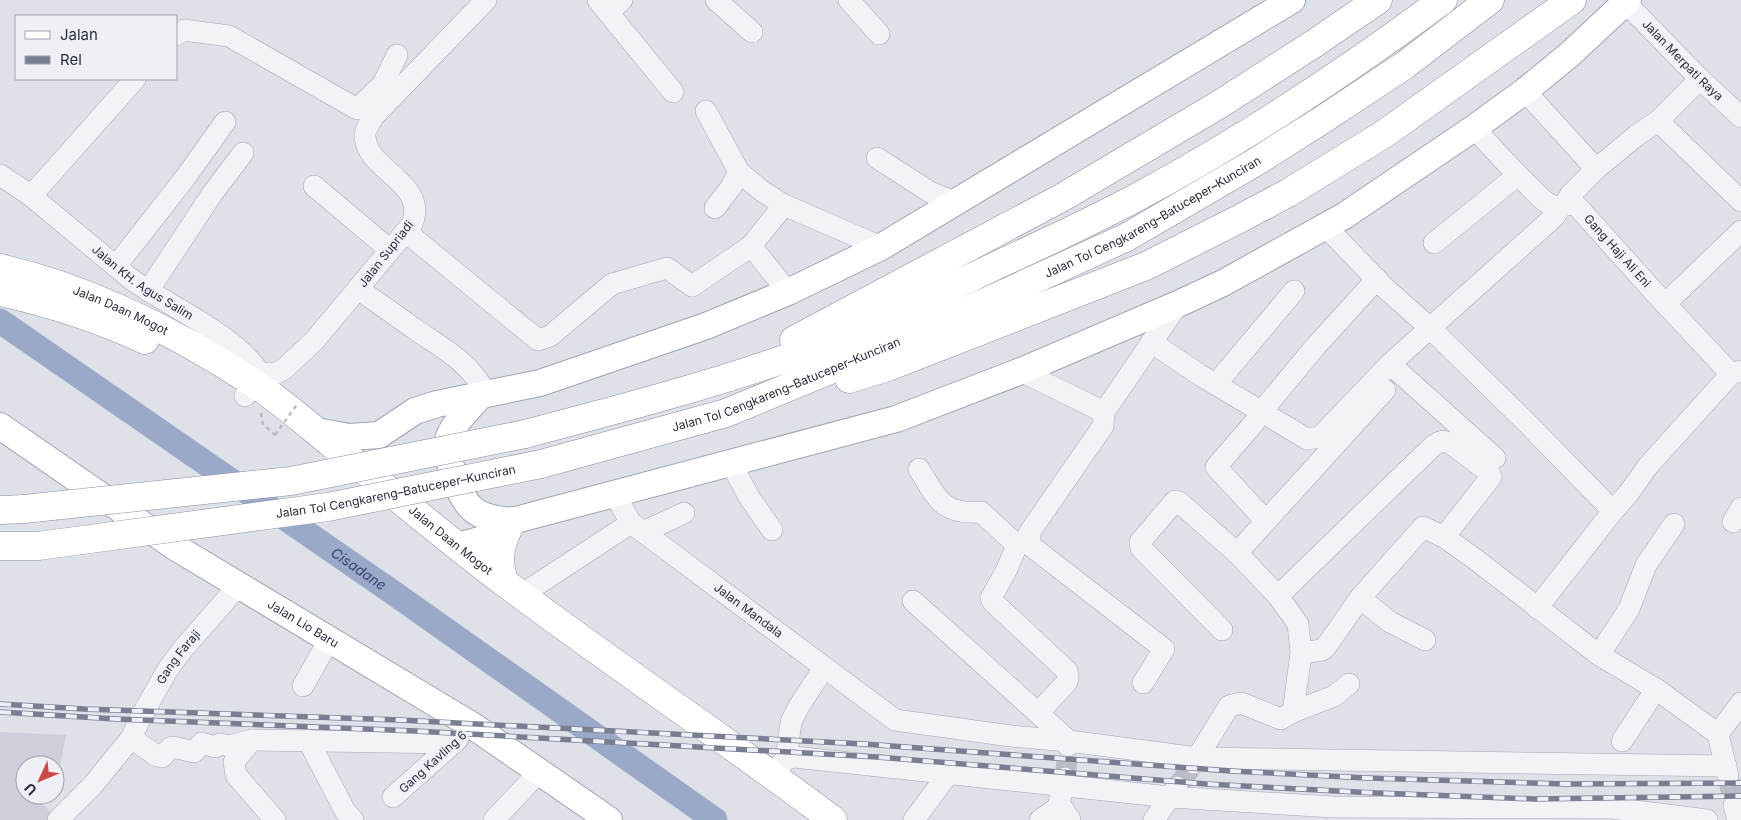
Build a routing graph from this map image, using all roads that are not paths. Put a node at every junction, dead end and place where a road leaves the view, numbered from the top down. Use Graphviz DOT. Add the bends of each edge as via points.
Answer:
graph roads {
  1 [pos="486,0"];
  2 [pos="716,0"];
  3 [pos="849,0"];
  4 [pos="1292,0"];
  5 [pos="1378,0"];
  6 [pos="1443,0"];
  7 [pos="1490,0"];
  8 [pos="1572,0"];
  9 [pos="1626,1"];
  10 [pos="610,4"];
  11 [pos="752,32"];
  12 [pos="178,34"];
  13 [pos="879,34"];
  14 [pos="396,55"];
  15 [pos="1700,79"];
  16 [pos="134,80"];
  17 [pos="1525,91"];
  18 [pos="673,92"];
  19 [pos="1737,107"];
  20 [pos="706,111"];
  21 [pos="1658,121"];
  22 [pos="225,122"];
  23 [pos="1474,128"];
  24 [pos="243,153"];
  25 [pos="877,158"];
  26 [pos="1596,169"];
  27 [pos="739,172"];
  28 [pos="0,175"];
  29 [pos="1518,175"];
  30 [pos="314,186"];
  31 [pos="30,195"];
  32 [pos="1741,200"];
  33 [pos="956,203"];
  34 [pos="784,205"];
  35 [pos="1563,206"];
  36 [pos="714,208"];
  37 [pos="1326,227"];
  38 [pos="1741,231"];
  39 [pos="406,232"];
  40 [pos="1434,243"];
  41 [pos="751,246"];
  42 [pos="882,247"];
  43 [pos="390,250"];
  44 [pos="116,266"];
  45 [pos="0,268"];
  46 [pos="1377,279"];
  47 [pos="33,288"];
  48 [pos="358,289"];
  49 [pos="148,291"];
  50 [pos="1294,291"];
  51 [pos="0,292"];
  52 [pos="788,292"];
  53 [pos="1178,304"];
  54 [pos="1665,304"];
  55 [pos="1430,328"];
  56 [pos="1151,342"];
  57 [pos="1390,364"];
  58 [pos="1021,371"];
  59 [pos="1736,373"];
  60 [pos="717,380"];
  61 [pos="1216,384"];
  62 [pos="479,387"];
  63 [pos="254,389"];
  64 [pos="1385,390"];
  65 [pos="1104,412"];
  66 [pos="726,413"];
  67 [pos="1258,417"];
  68 [pos="0,426"];
  69 [pos="316,431"];
  70 [pos="1495,458"];
  71 [pos="731,463"];
  72 [pos="919,469"];
  73 [pos="614,493"];
  74 [pos="12,510"];
  75 [pos="1613,511"];
  76 [pos="684,513"];
  77 [pos="512,520"];
  78 [pos="1266,520"];
  79 [pos="1674,524"];
  80 [pos="637,528"];
  81 [pos="772,530"];
  82 [pos="1444,537"];
  83 [pos="0,546"];
  84 [pos="458,546"];
  85 [pos="1237,553"];
  86 [pos="238,585"];
  87 [pos="512,589"];
  88 [pos="1278,596"];
  89 [pos="1360,598"];
  90 [pos="913,601"];
  91 [pos="1537,608"];
  92 [pos="1222,630"];
  93 [pos="329,640"];
  94 [pos="1425,640"];
  95 [pos="1301,653"];
  96 [pos="1600,655"];
  97 [pos="824,668"];
  98 [pos="1143,683"];
  99 [pos="1349,684"];
  100 [pos="303,686"];
  101 [pos="1656,689"];
  102 [pos="1741,703"];
  103 [pos="1292,712"];
  104 [pos="1038,713"];
  105 [pos="1718,734"];
  106 [pos="463,735"];
  107 [pos="131,738"];
  108 [pos="252,740"];
  109 [pos="308,740"];
  110 [pos="1622,741"];
  111 [pos="1068,747"];
  112 [pos="1196,760"];
  113 [pos="779,766"];
  114 [pos="540,771"];
  115 [pos="948,774"];
  116 [pos="1174,791"];
  117 [pos="393,797"];
  118 [pos="1064,798"];
  119 [pos="1617,814"];
  120 [pos="58,820"];
  121 [pos="275,820"];
  122 [pos="353,820"];
  123 [pos="494,820"];
  124 [pos="609,820"];
  125 [pos="803,820"];
  126 [pos="833,820"];
  127 [pos="914,820"];
  128 [pos="1040,820"];
  129 [pos="1154,820"];
  130 [pos="1707,820"];
  1 -- 39 [label="street, Jalan Supriadi" via="373,117 368,126 365,135 368,147 410,194 415,204 416,215"];
  2 -- 11 [label="street"];
  3 -- 13 [label="street"];
  4 -- 33 [label="main road"];
  5 -- 60 [label="highway" via="1220,104 1063,197"];
  6 -- 60 [label="highway, Jalan Tol Cengkareng–Batuceper–Kunciran" via="1389,40 1236,141 1128,202 858,331"];
  7 -- 66 [label="highway, Jalan Tol Cengkareng–Batuceper–Kunciran" via="1372,87 1254,163 1135,232 905,339"];
  8 -- 66 [label="highway" via="1384,134 1288,193 1146,266 888,367"];
  9 -- 15 [label="street, Jalan Merpati Raya"];
  9 -- 17 [label="main road"];
  10 -- 18 [label="street"];
  12 -- 14 [label="street" via="184,30 229,36 357,109 383,84"];
  15 -- 19 [label="street, Jalan Merpati Raya"];
  15 -- 21 [label="street"];
  16 -- 31 [label="street"];
  17 -- 23 [label="main road"];
  17 -- 26 [label="street"];
  20 -- 27 [label="street"];
  21 -- 26 [label="street"];
  21 -- 32 [label="street"];
  22 -- 44 [label="street"];
  23 -- 29 [label="street, Gang Haji Ali Eni"];
  23 -- 37 [label="main road"];
  24 -- 49 [label="street"];
  25 -- 33 [label="street" via="930,192"];
  26 -- 35 [label="street"];
  27 -- 34 [label="street"];
  27 -- 36 [label="street"];
  28 -- 31 [label="street, Jalan KH. Agus Salim"];
  29 -- 35 [label="street, Gang Haji Ali Eni" via="1547,202"];
  29 -- 40 [label="street"];
  30 -- 43 [label="street"];
  31 -- 44 [label="street, Jalan KH. Agus Salim"];
  33 -- 42 [label="main road"];
  34 -- 41 [label="street"];
  34 -- 42 [label="street"];
  35 -- 54 [label="street, Gang Haji Ali Eni" via="1577,206"];
  35 -- 55 [label="street"];
  37 -- 46 [label="street"];
  37 -- 53 [label="main road"];
  38 -- 54 [label="street"];
  39 -- 41 [label="street" via="538,340 550,336 612,284 667,268 692,286"];
  39 -- 43 [label="street, Jalan Supriadi"];
  41 -- 52 [label="street"];
  42 -- 52 [label="main road"];
  43 -- 48 [label="street, Jalan Supriadi"];
  44 -- 49 [label="street, Jalan KH. Agus Salim"];
  45 -- 47 [label="highway, Jalan Daan Mogot"];
  46 -- 55 [label="street"];
  46 -- 67 [label="street" via="1315,347"];
  47 -- 51 [label="highway, Jalan Daan Mogot"];
  47 -- 63 [label="highway, Jalan Daan Mogot" via="80,292 154,324"];
  48 -- 62 [label="street" via="444,349"];
  48 -- 63 [label="street, Jalan Supriadi" via="314,341 284,369"];
  49 -- 63 [label="street, Jalan KH. Agus Salim" via="228,340 251,359"];
  50 -- 61 [label="street"];
  52 -- 62 [label="main road" via="706,326 549,380"];
  53 -- 56 [label="street"];
  53 -- 58 [label="main road"];
  54 -- 59 [label="street, Gang Haji Ali Eni"];
  55 -- 57 [label="street"];
  55 -- 75 [label="street"];
  56 -- 61 [label="street"];
  56 -- 65 [label="street"];
  57 -- 67 [label="street" via="1320,437 1306,439"];
  57 -- 70 [label="street"];
  58 -- 65 [label="street"];
  58 -- 71 [label="main road" via="896,419"];
  59 -- 75 [label="street" via="1648,466"];
  60 -- 74 [label="highway, Jalan Tol Cengkareng–Batuceper–Kunciran, bridge" via="525,434 292,481"];
  61 -- 67 [label="street"];
  62 -- 69 [label="main road" via="415,411 379,435 349,437"];
  62 -- 77 [label="main road" via="453,428 446,445 447,454 460,495 468,505 496,520"];
  63 -- 69 [label="highway, Jalan Daan Mogot"];
  63 -- 125 [label="highway, Jalan Daan Mogot" via="472,579"];
  64 -- 78 [label="street"];
  65 -- 98 [label="street" via="1104,426 1029,533 1029,540 1031,546 1164,649"];
  66 -- 83 [label="highway, Jalan Tol Cengkareng–Batuceper–Kunciran, bridge" via="541,464 328,507 38,546"];
  67 -- 78 [label="street" via="1216,467"];
  68 -- 86 [label="main road, Jalan Lio Baru" via="175,547"];
  69 -- 84 [label="highway, Jalan Daan Mogot"];
  71 -- 73 [label="main road"];
  71 -- 81 [label="street"];
  72 -- 104 [label="street" via="936,498 948,508 965,513 981,512 1017,545 991,598 1067,671 1068,677"];
  73 -- 77 [label="main road"];
  73 -- 80 [label="street, Jalan Mandala"];
  75 -- 91 [label="street"];
  76 -- 80 [label="street"];
  77 -- 84 [label="main road" via="483,539"];
  77 -- 87 [label="highway" via="502,539 499,568"];
  78 -- 85 [label="street"];
  79 -- 96 [label="street" via="1646,566 1629,609"];
  80 -- 87 [label="street"];
  80 -- 97 [label="street, Jalan Mandala"];
  82 -- 88 [label="street" via="1491,477 1489,472 1450,443 1439,441"];
  82 -- 89 [label="street" via="1423,527"];
  82 -- 91 [label="street"];
  84 -- 87 [label="highway, Jalan Daan Mogot"];
  85 -- 88 [label="street"];
  85 -- 92 [label="street" via="1175,501 1140,542 1141,548"];
  86 -- 93 [label="main road, Jalan Lio Baru"];
  86 -- 107 [label="street, Gang Faraji" via="168,669"];
  87 -- 113 [label="highway, Jalan Daan Mogot"];
  88 -- 95 [label="street" via="1298,624"];
  89 -- 94 [label="street" via="1390,622"];
  89 -- 95 [label="street" via="1325,648"];
  90 -- 104 [label="street"];
  91 -- 96 [label="street"];
  93 -- 100 [label="street"];
  93 -- 106 [label="main road, Jalan Lio Baru"];
  95 -- 103 [label="street"];
  96 -- 101 [label="street"];
  97 -- 111 [label="street, Jalan Mandala" via="894,720"];
  97 -- 113 [label="street" via="791,722"];
  99 -- 103 [label="street" via="1334,696"];
  101 -- 105 [label="street"];
  101 -- 110 [label="street"];
  102 -- 105 [label="street"];
  103 -- 112 [label="street" via="1281,719 1241,703 1228,706"];
  104 -- 111 [label="street"];
  105 -- 112 [label="street" via="1727,771"];
  106 -- 109 [label="street"];
  106 -- 114 [label="main road, Jalan Lio Baru"];
  106 -- 117 [label="street, Gang Kavling 6"];
  107 -- 108 [label="street" via="162,757 173,747 194,752 202,743 215,747"];
  107 -- 120 [label="street, Gang Faraji" via="93,785"];
  108 -- 109 [label="street"];
  108 -- 121 [label="street" via="234,762 236,775"];
  109 -- 122 [label="street" via="345,811"];
  111 -- 112 [label="street"];
  113 -- 115 [label="street" via="794,757"];
  113 -- 126 [label="highway, Jalan Daan Mogot"];
  114 -- 123 [label="street"];
  114 -- 124 [label="main road, Jalan Lio Baru"];
  115 -- 118 [label="street"];
  115 -- 127 [label="street"];
  116 -- 118 [label="street"];
  116 -- 119 [label="street" via="1333,807"];
  116 -- 129 [label="street"];
  118 -- 128 [label="street"];
  119 -- 130 [label="street"];
}
